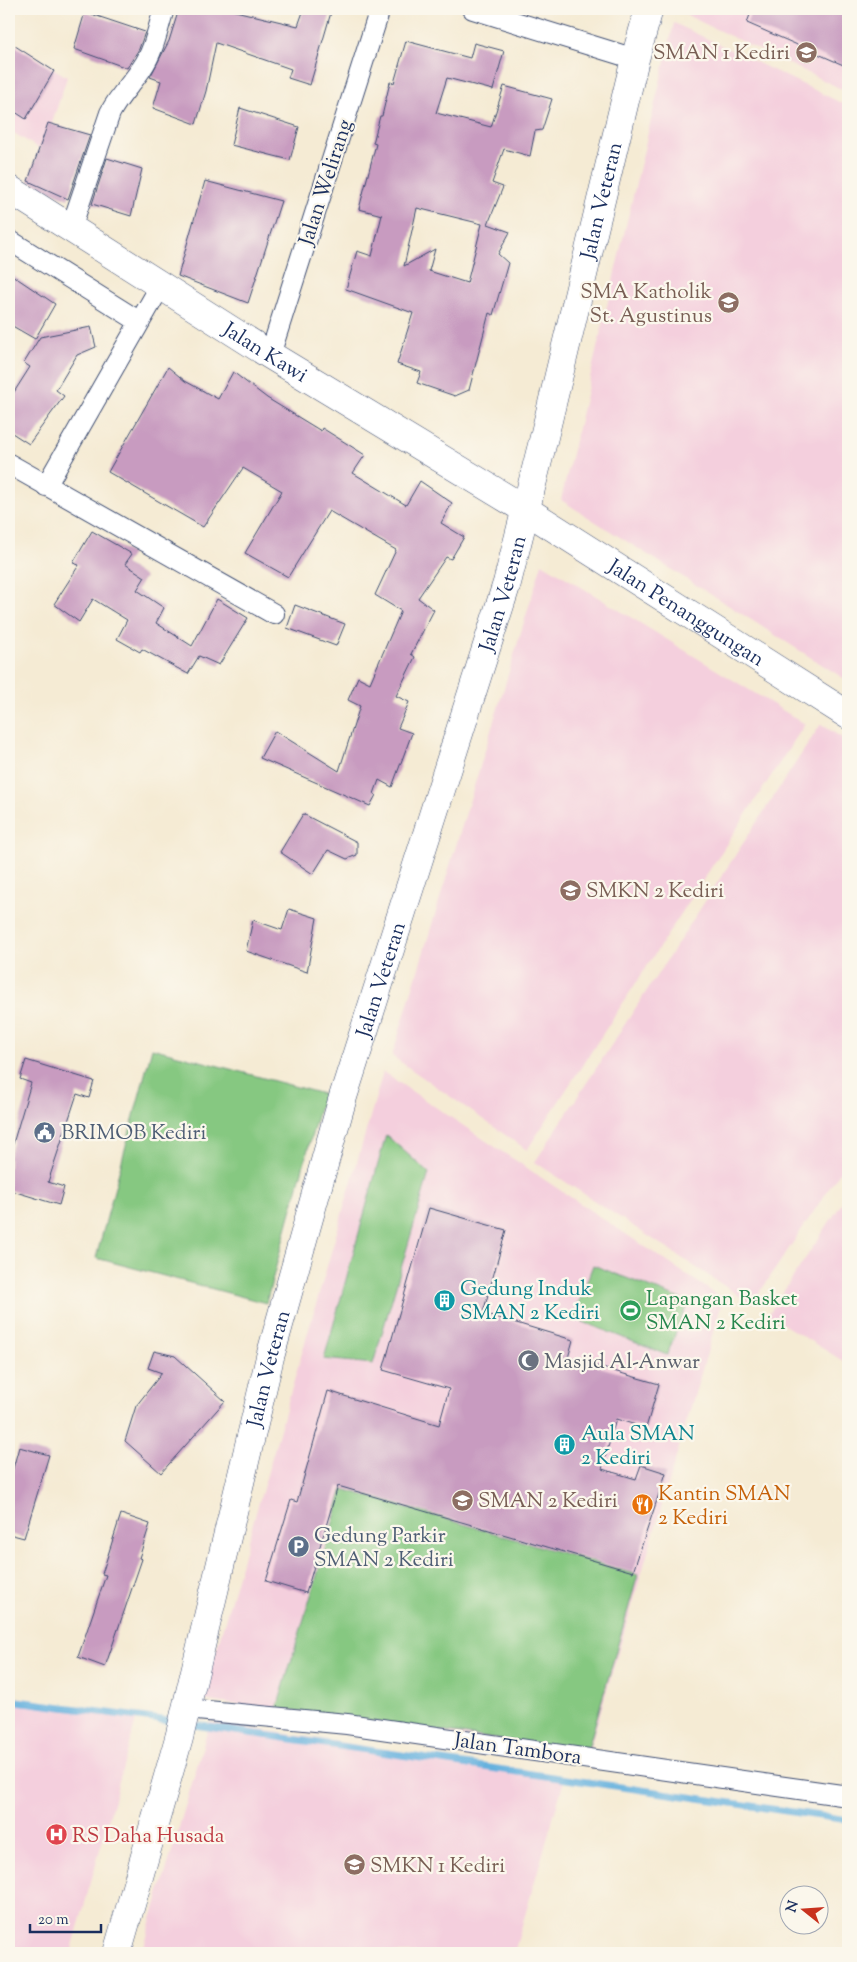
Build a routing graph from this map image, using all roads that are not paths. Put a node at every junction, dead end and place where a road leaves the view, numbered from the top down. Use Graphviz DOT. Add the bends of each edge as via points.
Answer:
graph roads {
  1 [pos="164,9"];
  2 [pos="380,9"];
  3 [pos="473,9"];
  4 [pos="649,9"];
  5 [pos="634,59"];
  6 [pos="9,189"];
  7 [pos="71,228"];
  8 [pos="9,240"];
  9 [pos="161,285"];
  10 [pos="140,322"];
  11 [pos="270,355"];
  12 [pos="9,464"];
  13 [pos="46,486"];
  14 [pos="526,510"];
  15 [pos="274,614"];
  16 [pos="848,715"];
  17 [pos="183,1721"];
  18 [pos="848,1796"];
  19 [pos="117,1953"];
  1 -- 7 [label="street" via="142,69 119,96 110,113"];
  2 -- 11 [label="street, Jalan Welirang"];
  3 -- 5 [label="street"];
  4 -- 5 [label="main road, Jalan Veteran"];
  5 -- 14 [label="main road, Jalan Veteran"];
  6 -- 7 [label="main road, Jalan Kawi"];
  7 -- 9 [label="main road, Jalan Kawi"];
  8 -- 10 [label="street"];
  9 -- 10 [label="street"];
  9 -- 11 [label="main road, Jalan Kawi"];
  10 -- 13 [label="street"];
  11 -- 14 [label="main road, Jalan Kawi"];
  12 -- 13 [label="street"];
  13 -- 15 [label="street"];
  14 -- 16 [label="main road, Jalan Penanggungan"];
  14 -- 17 [label="main road, Jalan Veteran" via="507,583 341,1106 270,1357"];
  17 -- 18 [label="street, Jalan Tambora" via="347,1724"];
  17 -- 19 [label="main road, Jalan Veteran"];
}
